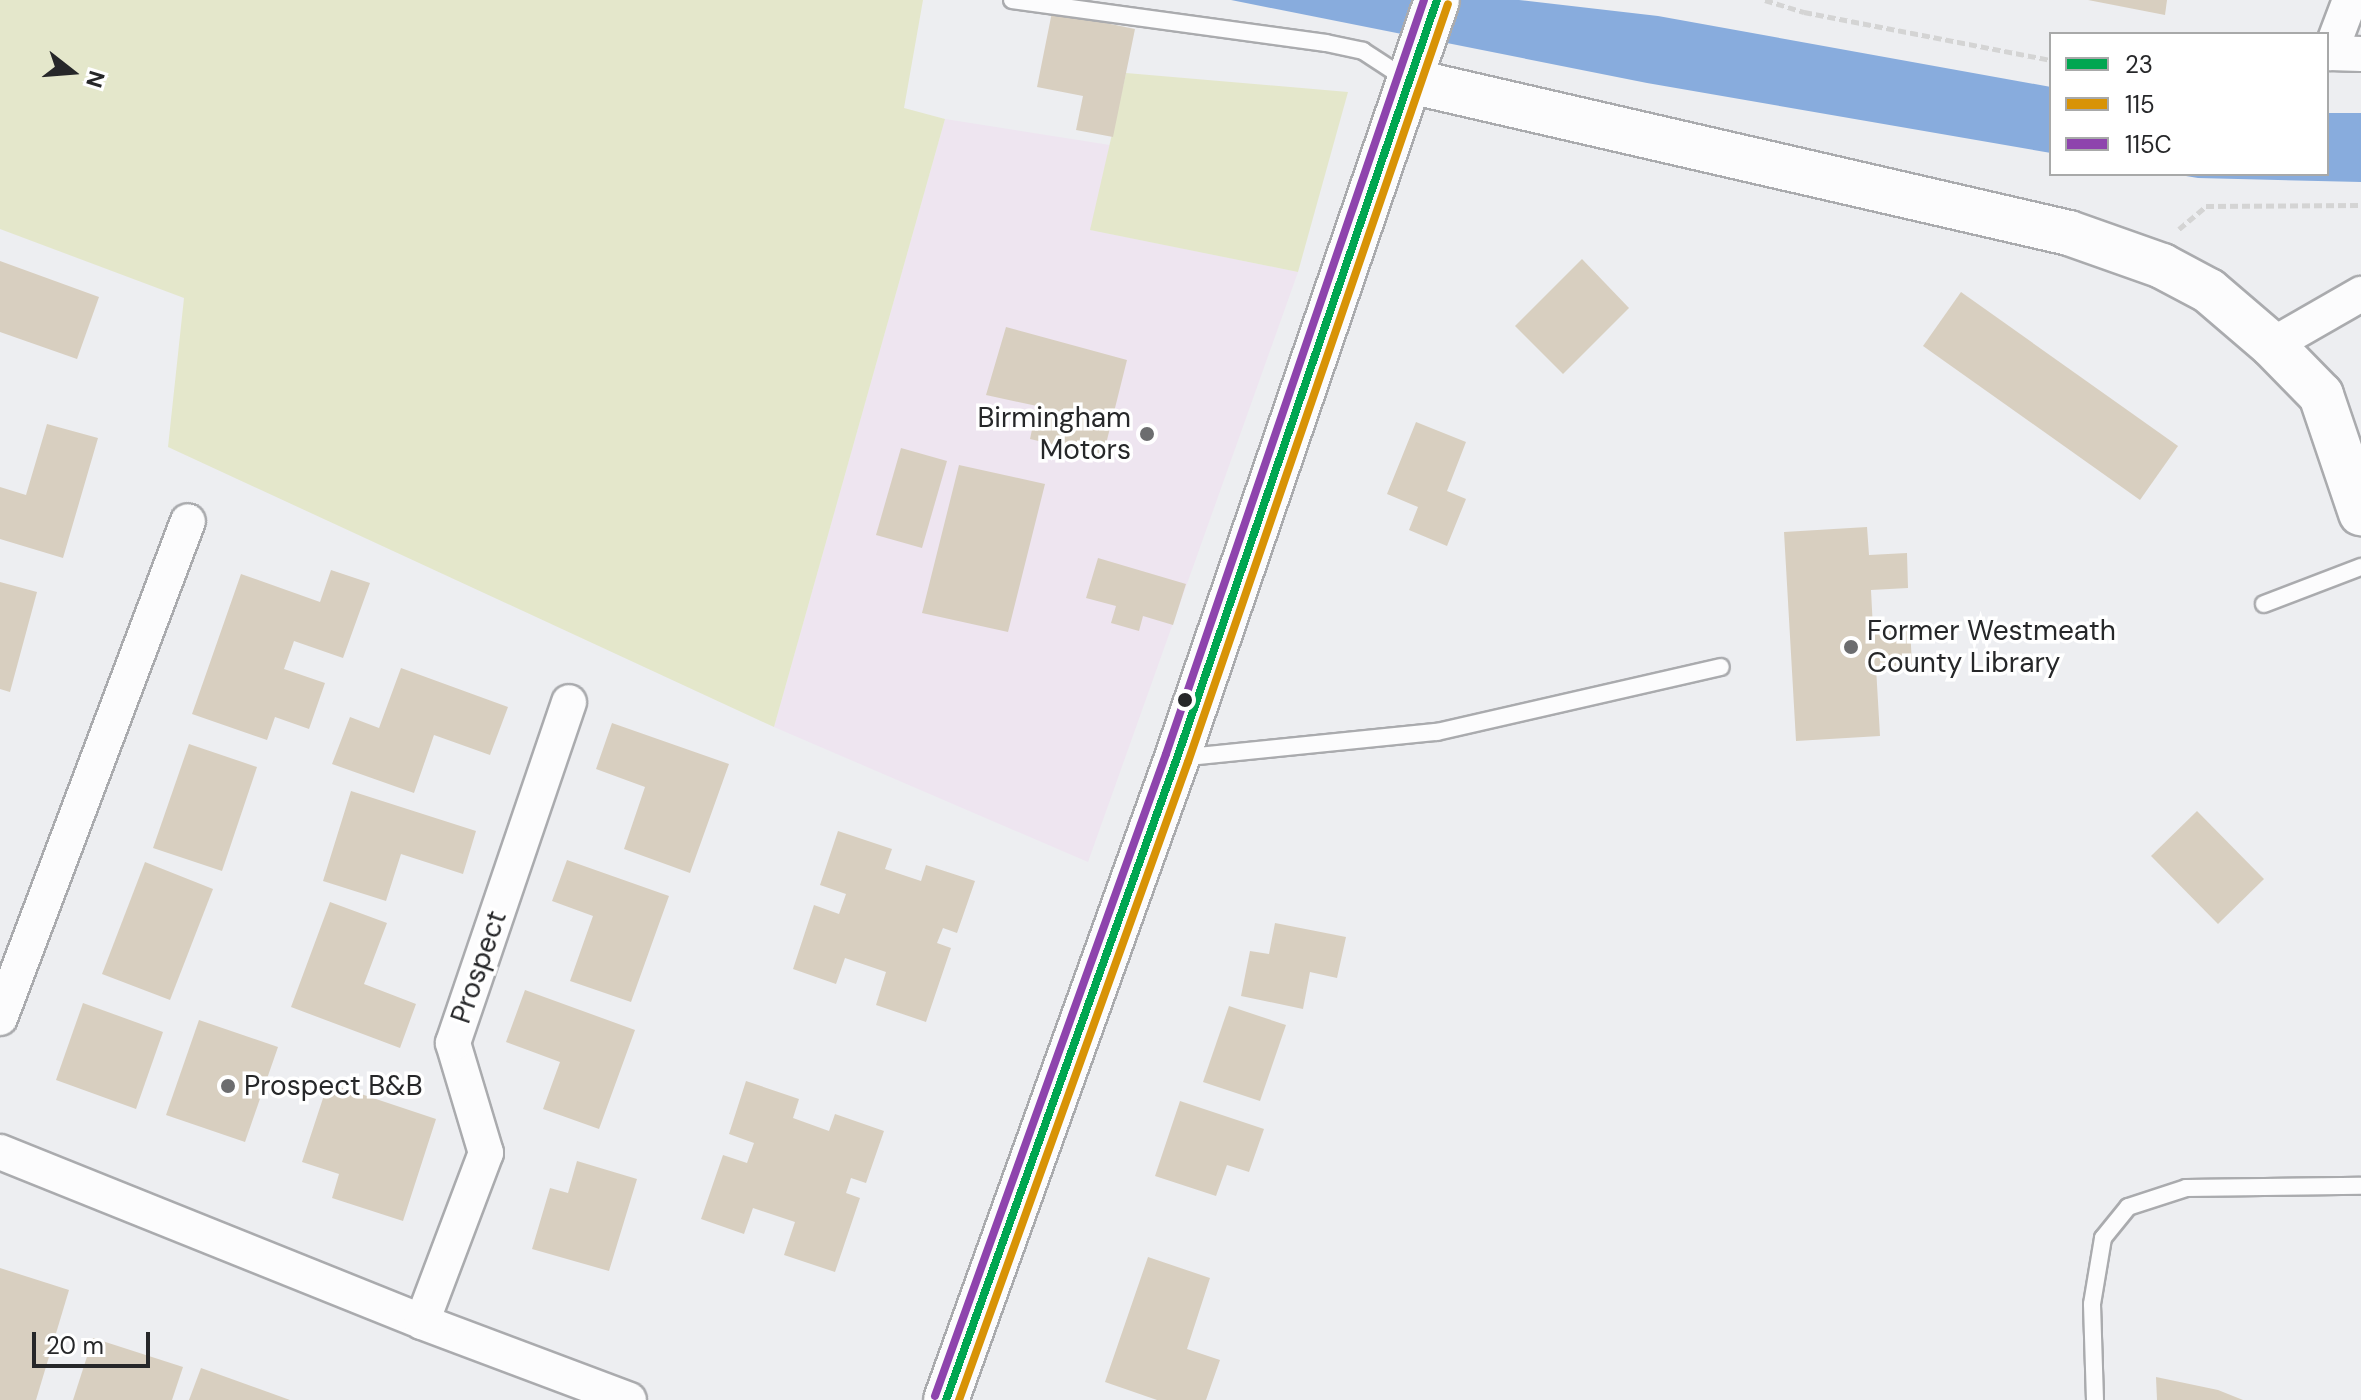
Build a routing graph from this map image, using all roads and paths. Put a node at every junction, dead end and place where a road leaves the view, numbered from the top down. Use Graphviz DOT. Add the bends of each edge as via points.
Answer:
graph roads {
  1 [pos="1012,0"];
  2 [pos="1765,0"];
  3 [pos="2350,0"];
  4 [pos="1431,20"];
  5 [pos="2361,54"];
  6 [pos="2049,60"];
  7 [pos="1410,81"];
  8 [pos="2361,205"];
  9 [pos="2162,266"];
  10 [pos="2361,294"];
  11 [pos="2272,345"];
  12 [pos="2361,513"];
  13 [pos="188,521"];
  14 [pos="2361,567"];
  15 [pos="2264,604"];
  16 [pos="1721,667"];
  17 [pos="569,702"];
  18 [pos="1177,758"];
  19 [pos="0,1018"];
  20 [pos="0,1152"];
  21 [pos="2361,1186"];
  22 [pos="422,1322"];
  23 [pos="629,1400"];
  24 [pos="946,1400"];
  25 [pos="2095,1400"];
  1 -- 7 [label="lane" via="1351,48"];
  2 -- 6 [label="path"];
  3 -- 5 [label="street" via="2330,53"];
  4 -- 7 [label="main road"];
  7 -- 9 [label="main road" via="2069,233"];
  7 -- 18 [label="main road"];
  8 -- 9 [label="path" via="2206,206 2179,229"];
  9 -- 11 [label="main road" via="2209,291"];
  10 -- 11 [label="street"];
  11 -- 12 [label="main road" via="2321,395"];
  13 -- 19 [label="street"];
  14 -- 15 [label="lane"];
  16 -- 18 [label="lane" via="1437,732"];
  17 -- 22 [label="street, Prospect" via="453,1043 486,1153"];
  18 -- 24 [label="main road"];
  20 -- 22 [label="street"];
  21 -- 25 [label="lane" via="2186,1188 2128,1207 2103,1238 2092,1304"];
  22 -- 23 [label="street"];
}
